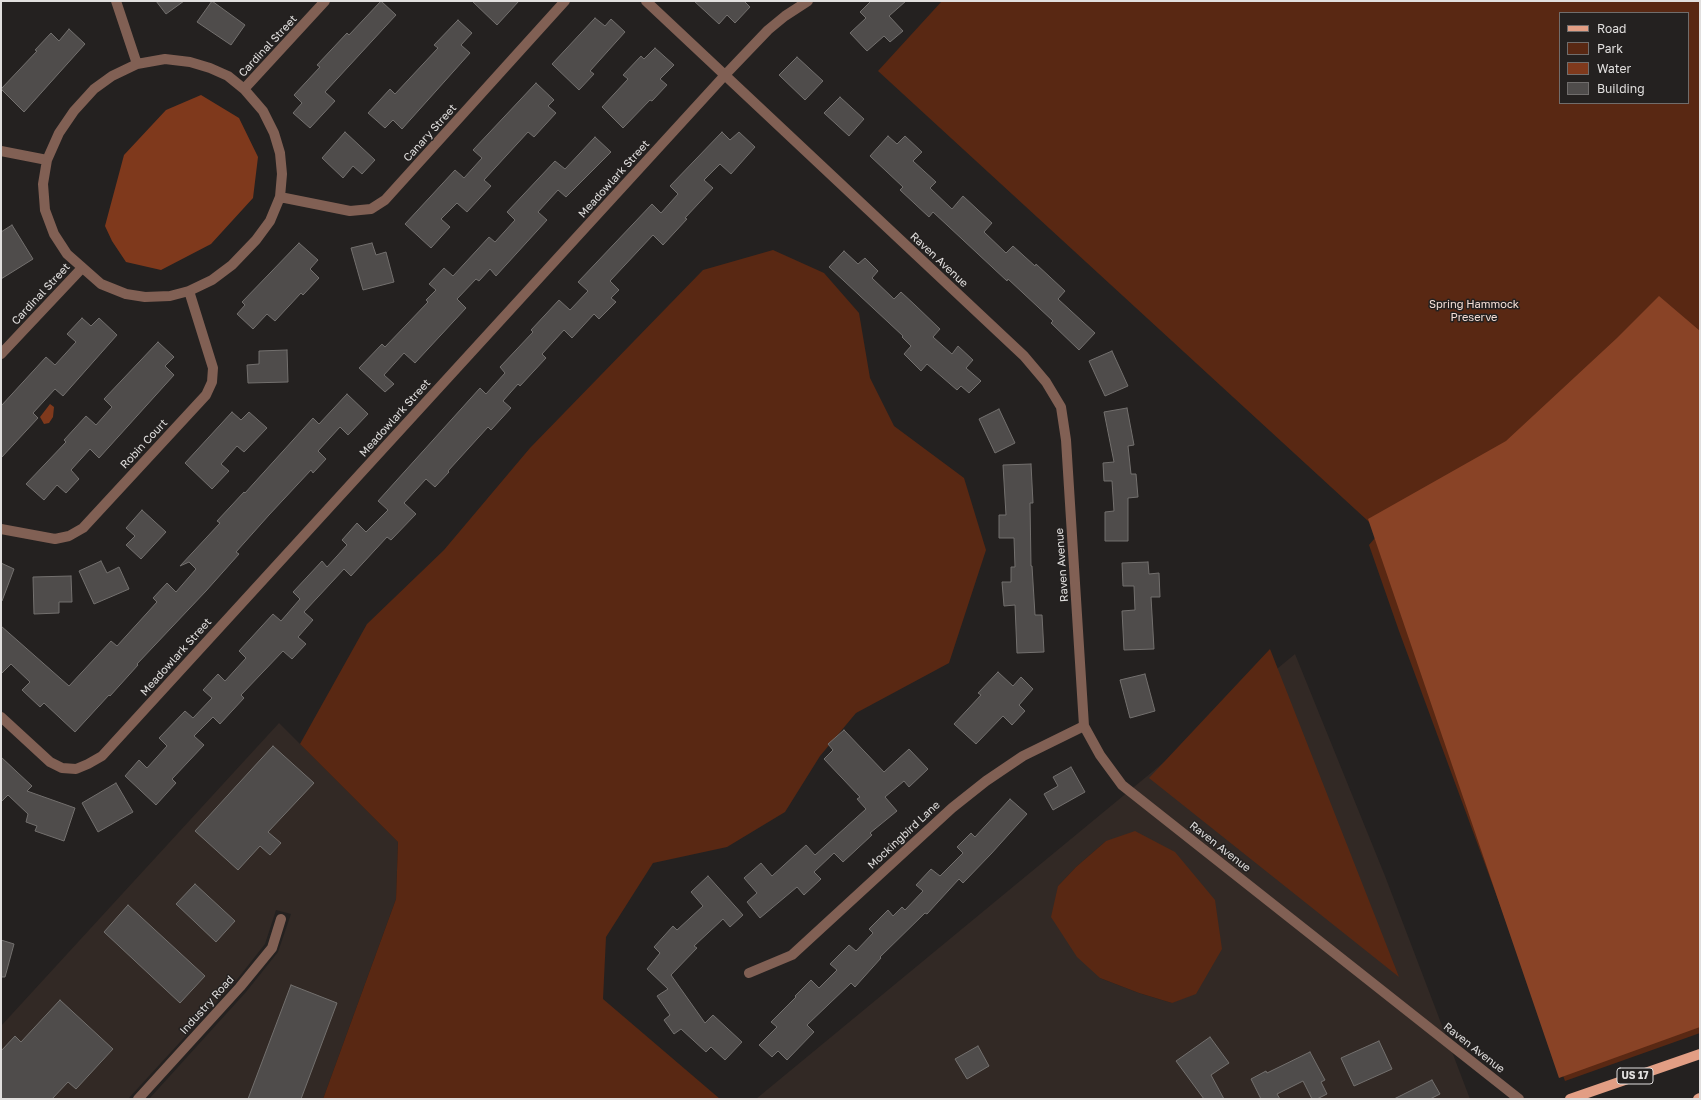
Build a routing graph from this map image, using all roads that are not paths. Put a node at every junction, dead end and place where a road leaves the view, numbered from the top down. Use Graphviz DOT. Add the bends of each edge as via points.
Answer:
graph roads {
  1 [pos="116,1"];
  2 [pos="326,1"];
  3 [pos="565,1"];
  4 [pos="646,1"];
  5 [pos="808,1"];
  6 [pos="137,64"];
  7 [pos="725,75"];
  8 [pos="244,89"];
  9 [pos="1,151"];
  10 [pos="47,160"];
  11 [pos="280,197"];
  12 [pos="82,268"];
  13 [pos="189,291"];
  14 [pos="1,354"];
  15 [pos="1,529"];
  16 [pos="1,717"];
  17 [pos="1084,726"];
  18 [pos="281,919"];
  19 [pos="749,973"];
  20 [pos="1700,1054"];
  21 [pos="138,1099"];
  22 [pos="1519,1099"];
  23 [pos="1570,1099"];
  1 -- 6 [label="street"];
  2 -- 8 [label="street, Cardinal Street"];
  3 -- 11 [label="street, Canary Street" via="385,200 371,210 350,211"];
  4 -- 7 [label="street, Raven Avenue"];
  5 -- 7 [label="street, Meadowlark Street" via="768,30"];
  6 -- 8 [label="street" via="165,59 190,62 228,76"];
  6 -- 10 [label="street" via="112,76 79,106 59,133"];
  7 -- 16 [label="street, Meadowlark Street" via="102,756 76,769 62,768 50,762"];
  7 -- 17 [label="street, Raven Avenue" via="1024,356 1046,382 1061,407 1066,440"];
  8 -- 11 [label="street" via="263,111 274,133 282,174"];
  9 -- 10 [label="street"];
  10 -- 12 [label="street" via="43,184 45,210 54,234 67,254"];
  11 -- 13 [label="street" via="270,221 232,266 212,280"];
  12 -- 13 [label="street" via="101,284 126,294 145,297 170,296"];
  12 -- 14 [label="street, Cardinal Street"];
  13 -- 15 [label="street, Robin Court" via="213,368 212,382 206,395 83,528 69,536 55,539"];
  17 -- 19 [label="street, Mockingbird Lane" via="1023,756 986,781 952,808 792,955"];
  17 -- 22 [label="street, Raven Avenue" via="1100,756 1122,785"];
  18 -- 21 [label="street, Industry Road" via="272,948"];
  20 -- 23 [label="main road, US 17"];
}
